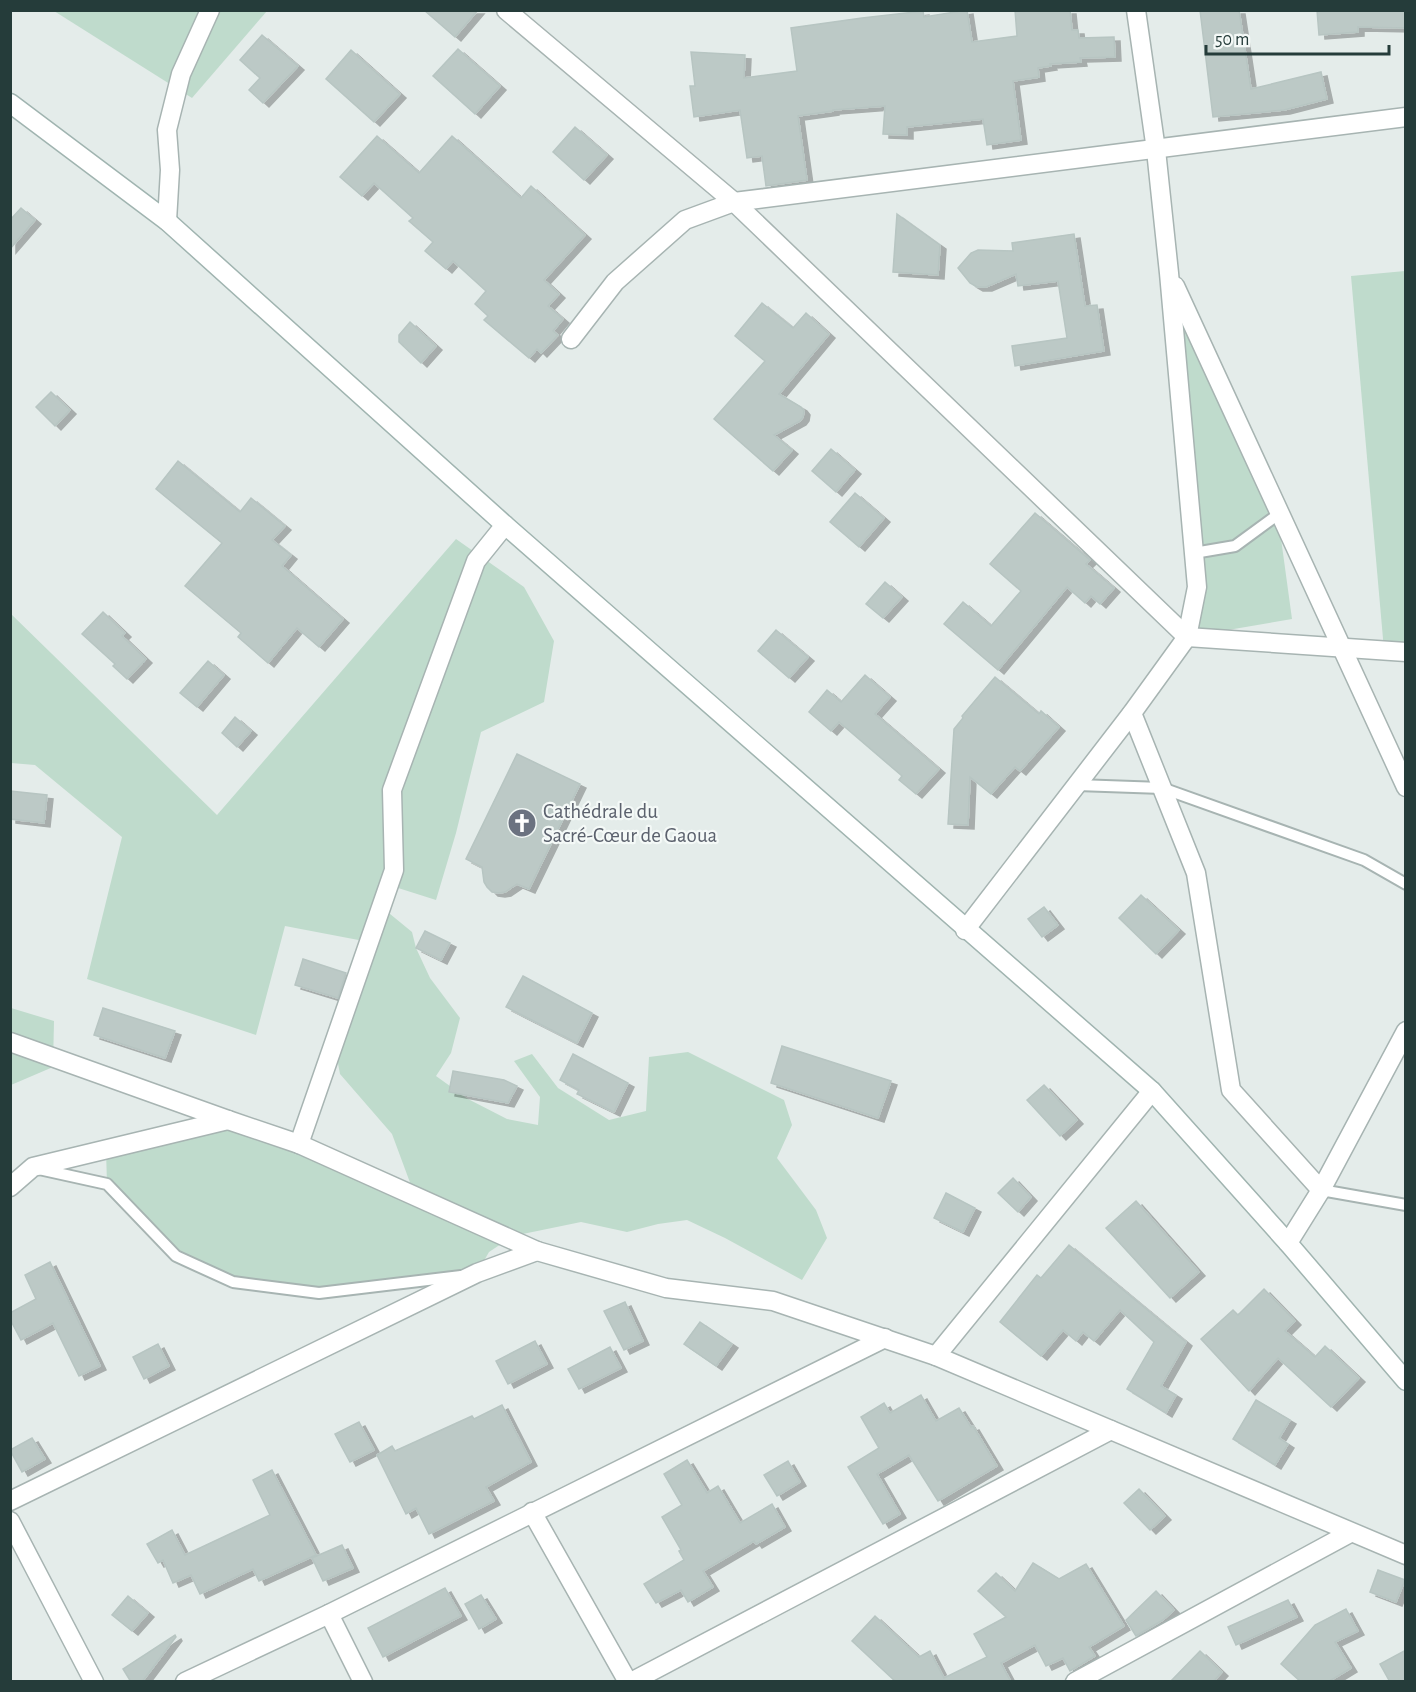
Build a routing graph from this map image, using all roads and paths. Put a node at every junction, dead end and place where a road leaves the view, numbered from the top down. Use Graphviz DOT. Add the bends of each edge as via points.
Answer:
graph roads {
  1 [pos="210,10"];
  2 [pos="506,10"];
  3 [pos="1136,10"];
  4 [pos="10,103"];
  5 [pos="1406,117"];
  6 [pos="1156,150"];
  7 [pos="734,202"];
  8 [pos="167,221"];
  9 [pos="1169,273"];
  10 [pos="571,339"];
  11 [pos="1280,513"];
  12 [pos="505,525"];
  13 [pos="1194,553"];
  14 [pos="1187,637"];
  15 [pos="1342,648"];
  16 [pos="1406,652"];
  17 [pos="1132,713"];
  18 [pos="1077,785"];
  19 [pos="1406,787"];
  20 [pos="1162,788"];
  21 [pos="1406,884"];
  22 [pos="965,930"];
  23 [pos="1406,1031"];
  24 [pos="10,1042"];
  25 [pos="1152,1091"];
  26 [pos="228,1120"];
  27 [pos="299,1144"];
  28 [pos="33,1167"];
  29 [pos="10,1187"];
  30 [pos="1322,1190"];
  31 [pos="1406,1205"];
  32 [pos="1288,1243"];
  33 [pos="537,1251"];
  34 [pos="477,1273"];
  35 [pos="885,1338"];
  36 [pos="936,1356"];
  37 [pos="1406,1381"];
  38 [pos="1111,1430"];
  39 [pos="10,1501"];
  40 [pos="532,1512"];
  41 [pos="10,1521"];
  42 [pos="1350,1533"];
  43 [pos="1406,1555"];
  44 [pos="329,1614"];
  45 [pos="94,1682"];
  46 [pos="185,1682"];
  47 [pos="363,1682"];
  48 [pos="629,1682"];
  49 [pos="1075,1682"];
  1 -- 8 [label="street" via="181,74 167,130"];
  2 -- 7 [label="street"];
  3 -- 6 [label="street"];
  4 -- 8 [label="street"];
  5 -- 6 [label="street"];
  6 -- 7 [label="street"];
  6 -- 9 [label="street"];
  7 -- 10 [label="street" via="685,220 615,282"];
  7 -- 14 [label="street"];
  8 -- 12 [label="street"];
  9 -- 11 [label="street"];
  9 -- 13 [label="street"];
  11 -- 13 [label="lane" via="1235,546"];
  11 -- 15 [label="street"];
  12 -- 22 [label="street"];
  12 -- 27 [label="street" via="476,561 392,790 394,870"];
  13 -- 14 [label="street" via="1197,586"];
  14 -- 15 [label="street"];
  14 -- 17 [label="street"];
  15 -- 16 [label="street"];
  15 -- 19 [label="street"];
  17 -- 18 [label="street"];
  17 -- 20 [label="street"];
  18 -- 20 [label="lane"];
  18 -- 22 [label="street"];
  20 -- 21 [label="lane" via="1364,860"];
  20 -- 30 [label="street" via="1196,873 1231,1089"];
  22 -- 25 [label="street"];
  23 -- 30 [label="street"];
  24 -- 26 [label="street"];
  25 -- 32 [label="street"];
  25 -- 36 [label="street"];
  26 -- 27 [label="street"];
  26 -- 28 [label="street"];
  27 -- 33 [label="street"];
  28 -- 29 [label="street"];
  28 -- 34 [label="lane" via="107,1184 176,1256 233,1282 319,1293"];
  30 -- 31 [label="lane"];
  30 -- 32 [label="street"];
  32 -- 37 [label="street"];
  33 -- 34 [label="street"];
  33 -- 35 [label="street" via="666,1288 773,1301"];
  34 -- 39 [label="street"];
  35 -- 36 [label="street"];
  35 -- 40 [label="street"];
  36 -- 38 [label="street"];
  38 -- 42 [label="street"];
  38 -- 48 [label="street"];
  40 -- 44 [label="street"];
  40 -- 48 [label="street"];
  41 -- 45 [label="street"];
  42 -- 43 [label="street"];
  42 -- 49 [label="street"];
  44 -- 46 [label="street"];
  44 -- 47 [label="street"];
}
